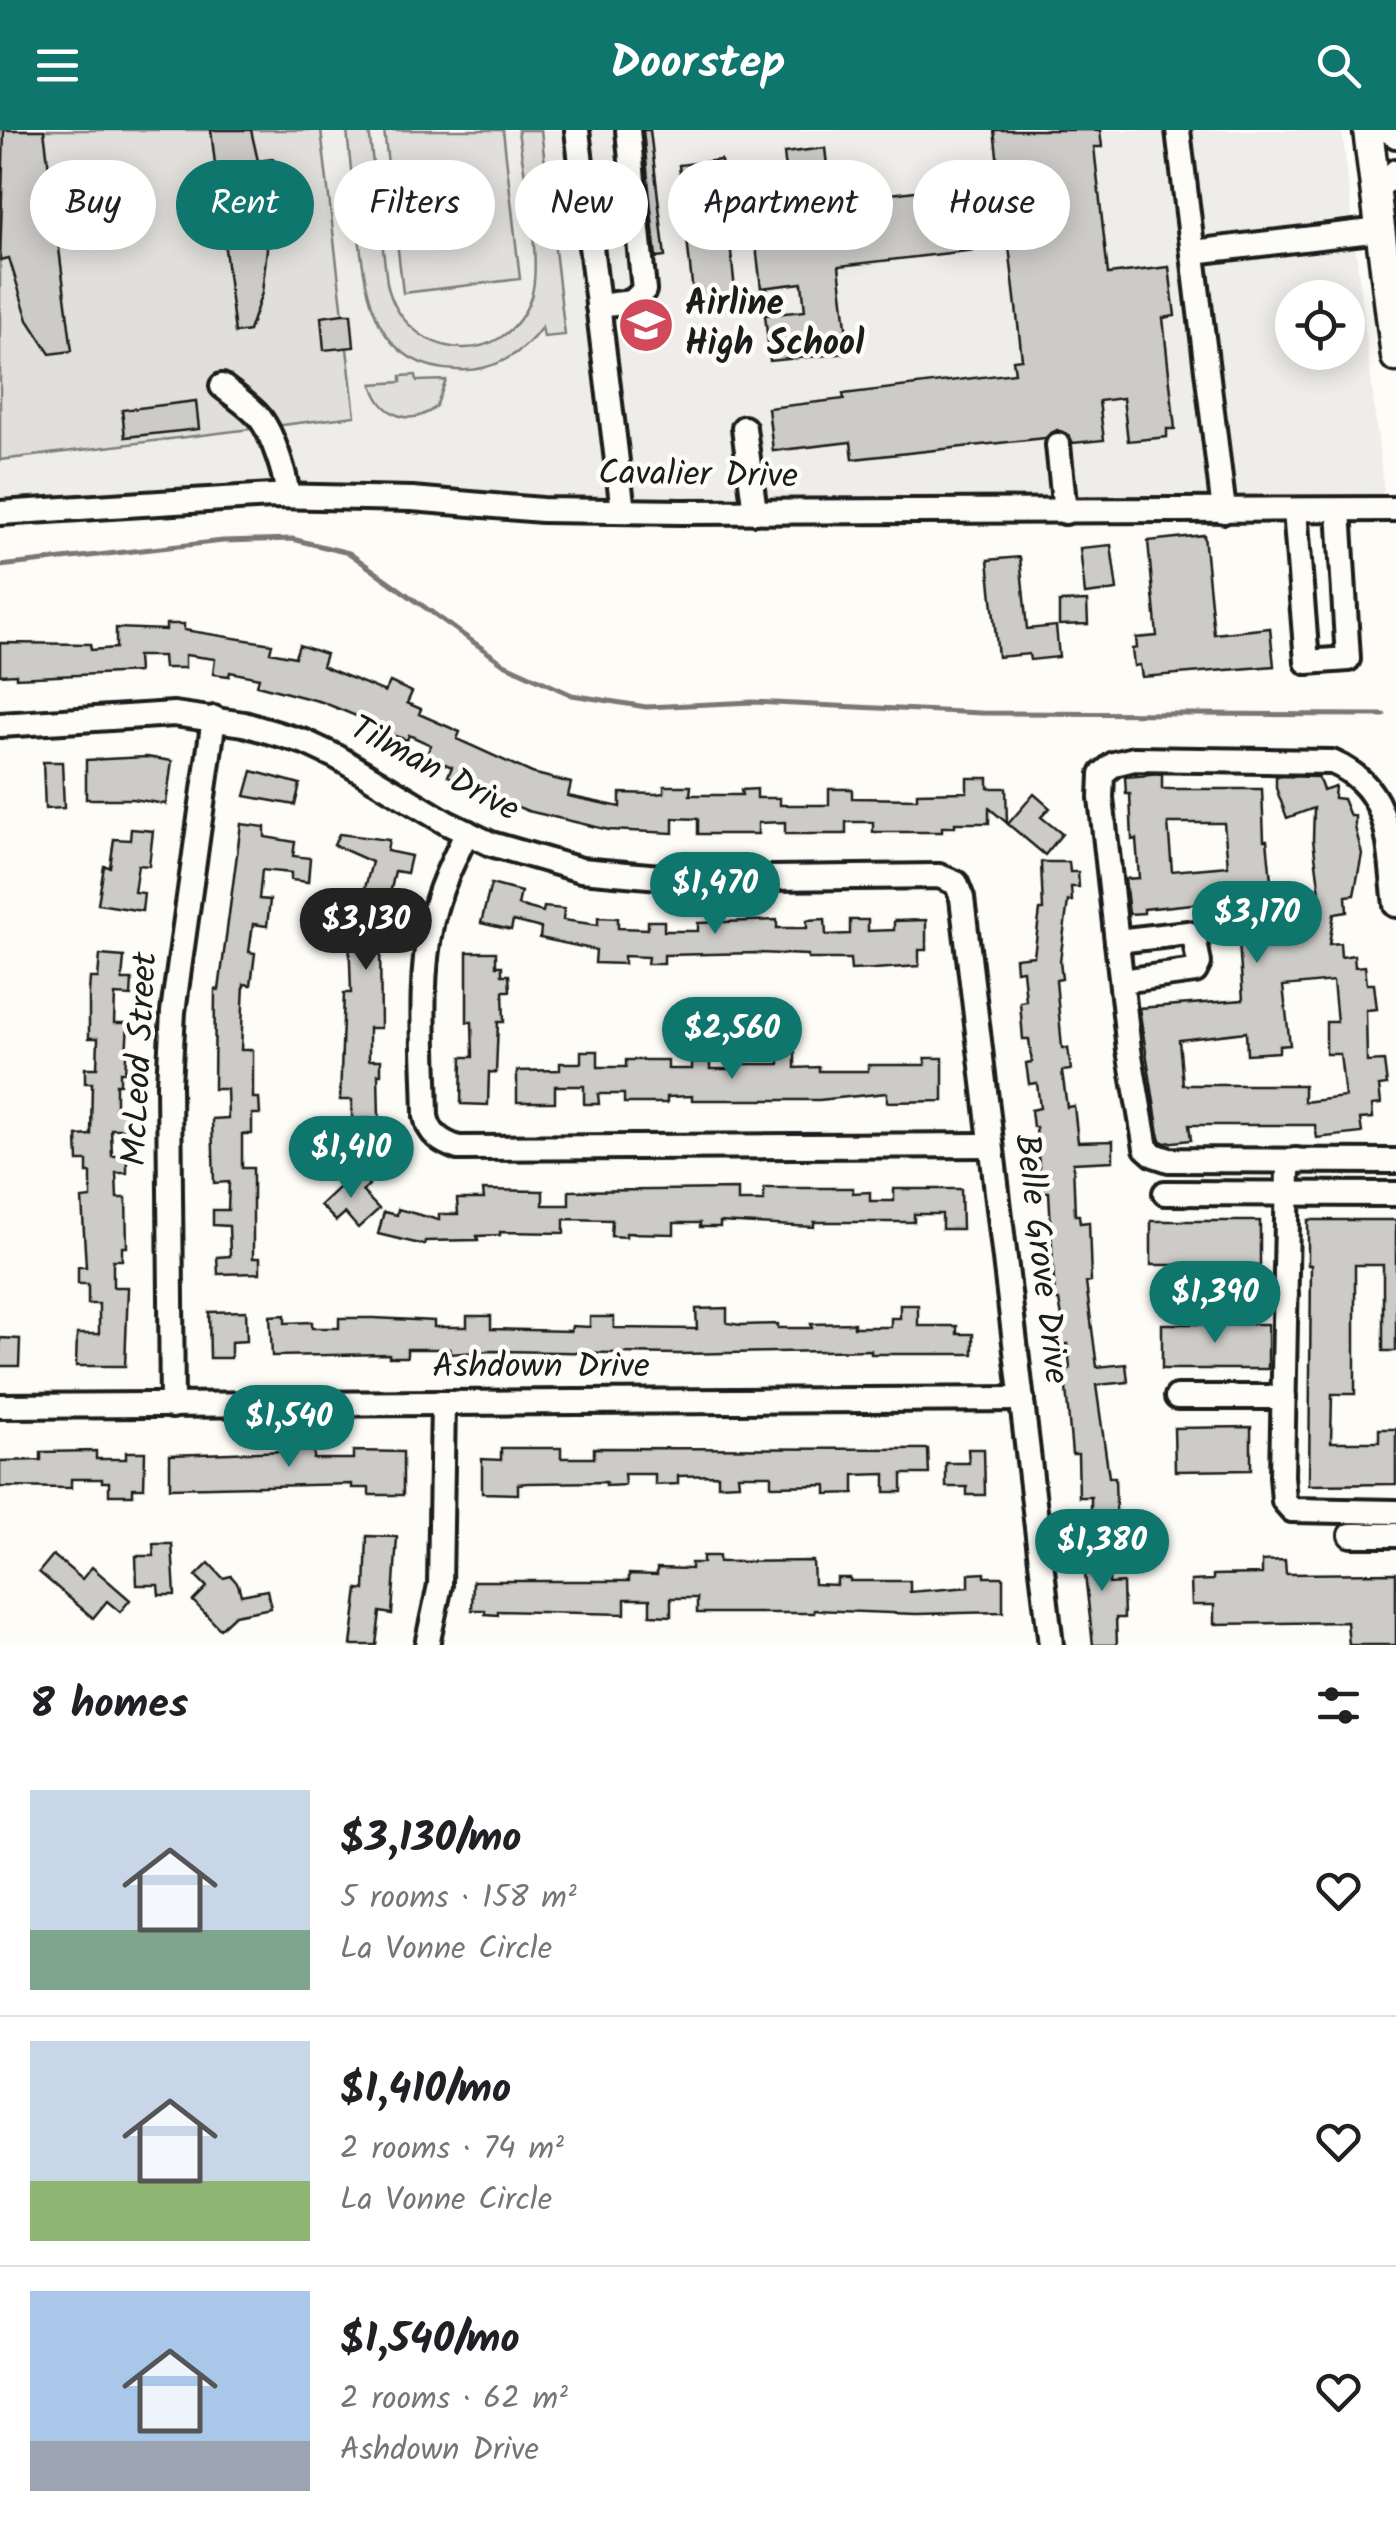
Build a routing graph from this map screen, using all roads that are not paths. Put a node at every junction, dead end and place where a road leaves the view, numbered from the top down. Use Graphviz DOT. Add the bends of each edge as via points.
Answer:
graph roads {
  1 [pos="577,130"];
  2 [pos="628,130"];
  3 [pos="1178,130"];
  4 [pos="1368,130"];
  5 [pos="1387,130"];
  6 [pos="1396,136"];
  7 [pos="1386,181"];
  8 [pos="1380,230"];
  9 [pos="1193,252"];
  10 [pos="1392,288"];
  11 [pos="598,306"];
  12 [pos="1396,357"];
  13 [pos="222,386"];
  14 [pos="753,440"];
  15 [pos="1058,445"];
  16 [pos="287,496"];
  17 [pos="1396,509"];
  18 [pos="1294,510"];
  19 [pos="1339,510"];
  20 [pos="623,511"];
  21 [pos="1224,511"];
  22 [pos="754,512"];
  23 [pos="1065,512"];
  24 [pos="0,513"];
  25 [pos="214,718"];
  26 [pos="0,725"];
  27 [pos="466,832"];
  28 [pos="1393,858"];
  29 [pos="956,883"];
  30 [pos="1396,905"];
  31 [pos="1117,941"];
  32 [pos="1122,981"];
  33 [pos="990,1146"];
  34 [pos="1296,1160"];
  35 [pos="1396,1161"];
  36 [pos="1165,1193"];
  37 [pos="1288,1194"];
  38 [pos="1396,1194"];
  39 [pos="1169,1294"];
  40 [pos="1286,1295"];
  41 [pos="1177,1397"];
  42 [pos="1284,1397"];
  43 [pos="1022,1400"];
  44 [pos="443,1403"];
  45 [pos="0,1406"];
  46 [pos="172,1406"];
  47 [pos="1396,1512"];
  48 [pos="1396,1535"];
  49 [pos="1351,1536"];
  50 [pos="427,1645"];
  51 [pos="1051,1645"];
  1 -- 11 [label="street"];
  2 -- 11 [label="street" via="644,290 632,302"];
  3 -- 9 [label="street"];
  4 -- 7 [label="main road"];
  5 -- 6 [label="street"];
  7 -- 8 [label="main road"];
  8 -- 9 [label="street"];
  8 -- 10 [label="main road"];
  9 -- 21 [label="street"];
  10 -- 12 [label="main road"];
  11 -- 20 [label="street"];
  13 -- 16 [label="street" via="260,418"];
  14 -- 22 [label="street"];
  15 -- 23 [label="street"];
  16 -- 20 [label="street, Cavalier Drive"];
  16 -- 24 [label="street, Cavalier Drive"];
  17 -- 19 [label="street, Cavalier Drive"];
  18 -- 19 [label="street, Cavalier Drive"];
  18 -- 19 [label="street" via="1307,662 1348,659"];
  18 -- 21 [label="street, Cavalier Drive"];
  20 -- 22 [label="street, Cavalier Drive"];
  21 -- 23 [label="street, Cavalier Drive"];
  22 -- 23 [label="street, Cavalier Drive"];
  25 -- 26 [label="street, Tilman Drive" via="140,714"];
  25 -- 27 [label="street, Tilman Drive" via="306,742"];
  25 -- 46 [label="street, McLeod Street" via="172,1031"];
  27 -- 29 [label="street, Tilman Drive" via="524,856 613,876 938,876"];
  27 -- 33 [label="street" via="437,900 427,954 426,1116 440,1140 458,1148"];
  28 -- 30 [label="street"];
  28 -- 31 [label="street" via="1374,791 1354,771 1332,762 1114,764 1102,774 1101,798"];
  29 -- 33 [label="street, Belle Grove Drive"];
  31 -- 32 [label="street"];
  31 -- 32 [label="street" via="1188,933 1199,963 1195,972"];
  32 -- 34 [label="street" via="1146,1148 1169,1160"];
  33 -- 43 [label="street, Belle Grove Drive"];
  34 -- 35 [label="street"];
  34 -- 37 [label="street" via="1288,1168"];
  36 -- 37 [label="street"];
  37 -- 38 [label="street"];
  37 -- 40 [label="street"];
  39 -- 40 [label="street"];
  40 -- 42 [label="street"];
  41 -- 42 [label="street"];
  42 -- 47 [label="street" via="1282,1476 1284,1501 1292,1510"];
  43 -- 44 [label="street, Ashdown Drive"];
  43 -- 51 [label="street, Belle Grove Drive"];
  44 -- 46 [label="street, Ashdown Drive"];
  44 -- 50 [label="street" via="440,1585"];
  45 -- 46 [label="street, Ashdown Drive"];
  48 -- 49 [label="street"];
}
